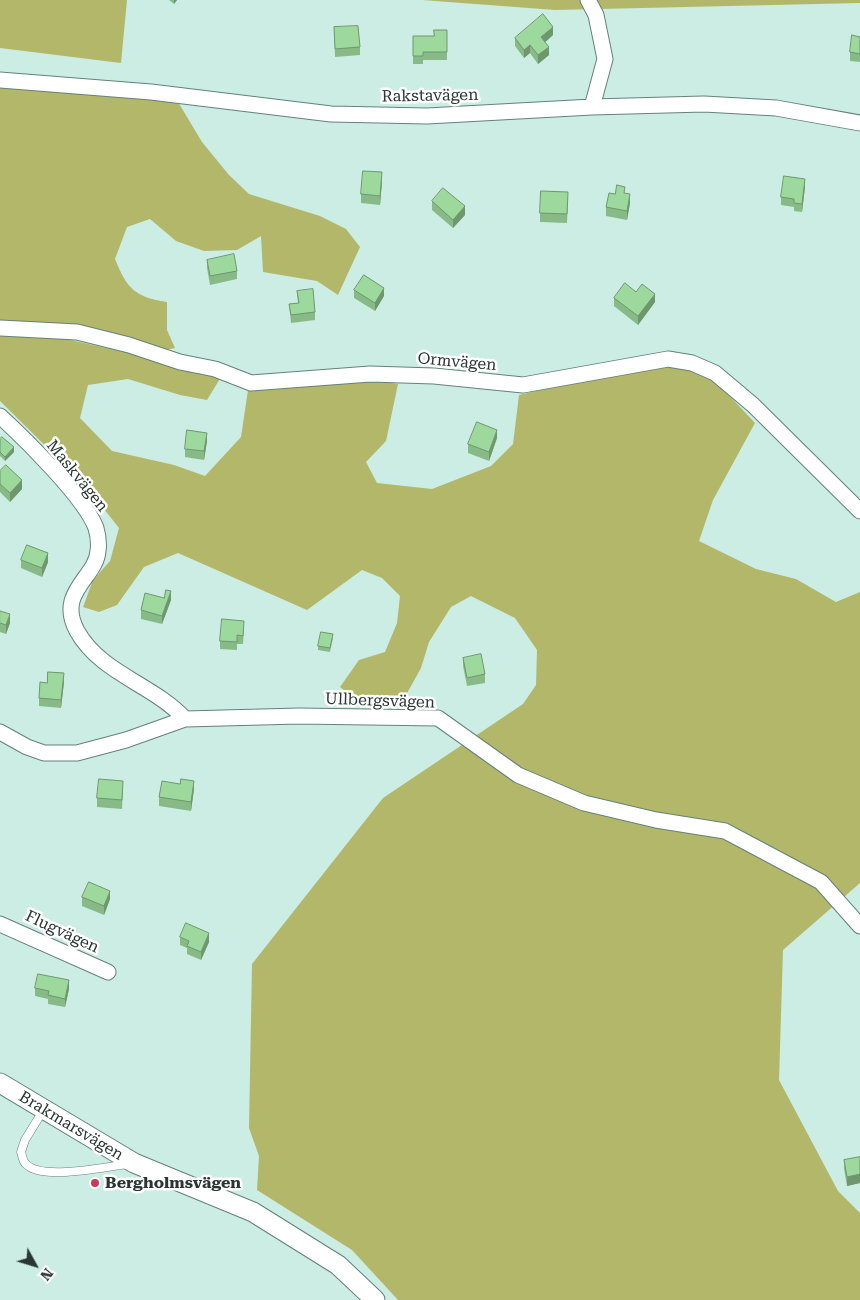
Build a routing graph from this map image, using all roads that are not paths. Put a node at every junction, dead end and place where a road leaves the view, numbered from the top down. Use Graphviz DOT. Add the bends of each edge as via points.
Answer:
graph roads {
  1 [pos="588,0"];
  2 [pos="0,80"];
  3 [pos="592,107"];
  4 [pos="860,123"];
  5 [pos="0,328"];
  6 [pos="0,416"];
  7 [pos="860,511"];
  8 [pos="185,719"];
  9 [pos="0,732"];
  10 [pos="0,924"];
  11 [pos="860,926"];
  12 [pos="108,972"];
  13 [pos="2,1087"];
  14 [pos="44,1108"];
  15 [pos="134,1163"];
  16 [pos="375,1300"];
  1 -- 3 [label="street" via="596,15 605,59"];
  2 -- 3 [label="street, Rakstavägen" via="151,92 331,114 427,116"];
  3 -- 4 [label="street, Rakstavägen" via="704,104 776,108"];
  5 -- 7 [label="street, Ormvägen" via="77,332 180,362 215,368 251,383 370,374 434,376 523,385 668,360 692,363 715,374 753,405"];
  6 -- 8 [label="street, Maskvägen" via="46,462 86,510 95,527 97,557 79,584 72,602 72,617 77,630 101,661 174,707"];
  8 -- 9 [label="street, Ullbergsvägen" via="77,753 44,752"];
  8 -- 11 [label="street, Ullbergsvägen" via="299,716 438,718 518,775 584,803 656,820 725,831 821,882"];
  10 -- 12 [label="street, Flugvägen"];
  13 -- 14 [label="street, Brakmarsvägen"];
  14 -- 15 [label="street, Brakmarsvägen"];
  14 -- 15 [label="lane" via="25,1140 21,1152 25,1163 50,1173"];
  15 -- 16 [label="street, Brakmarsvägen" via="253,1212 338,1265"];
}
